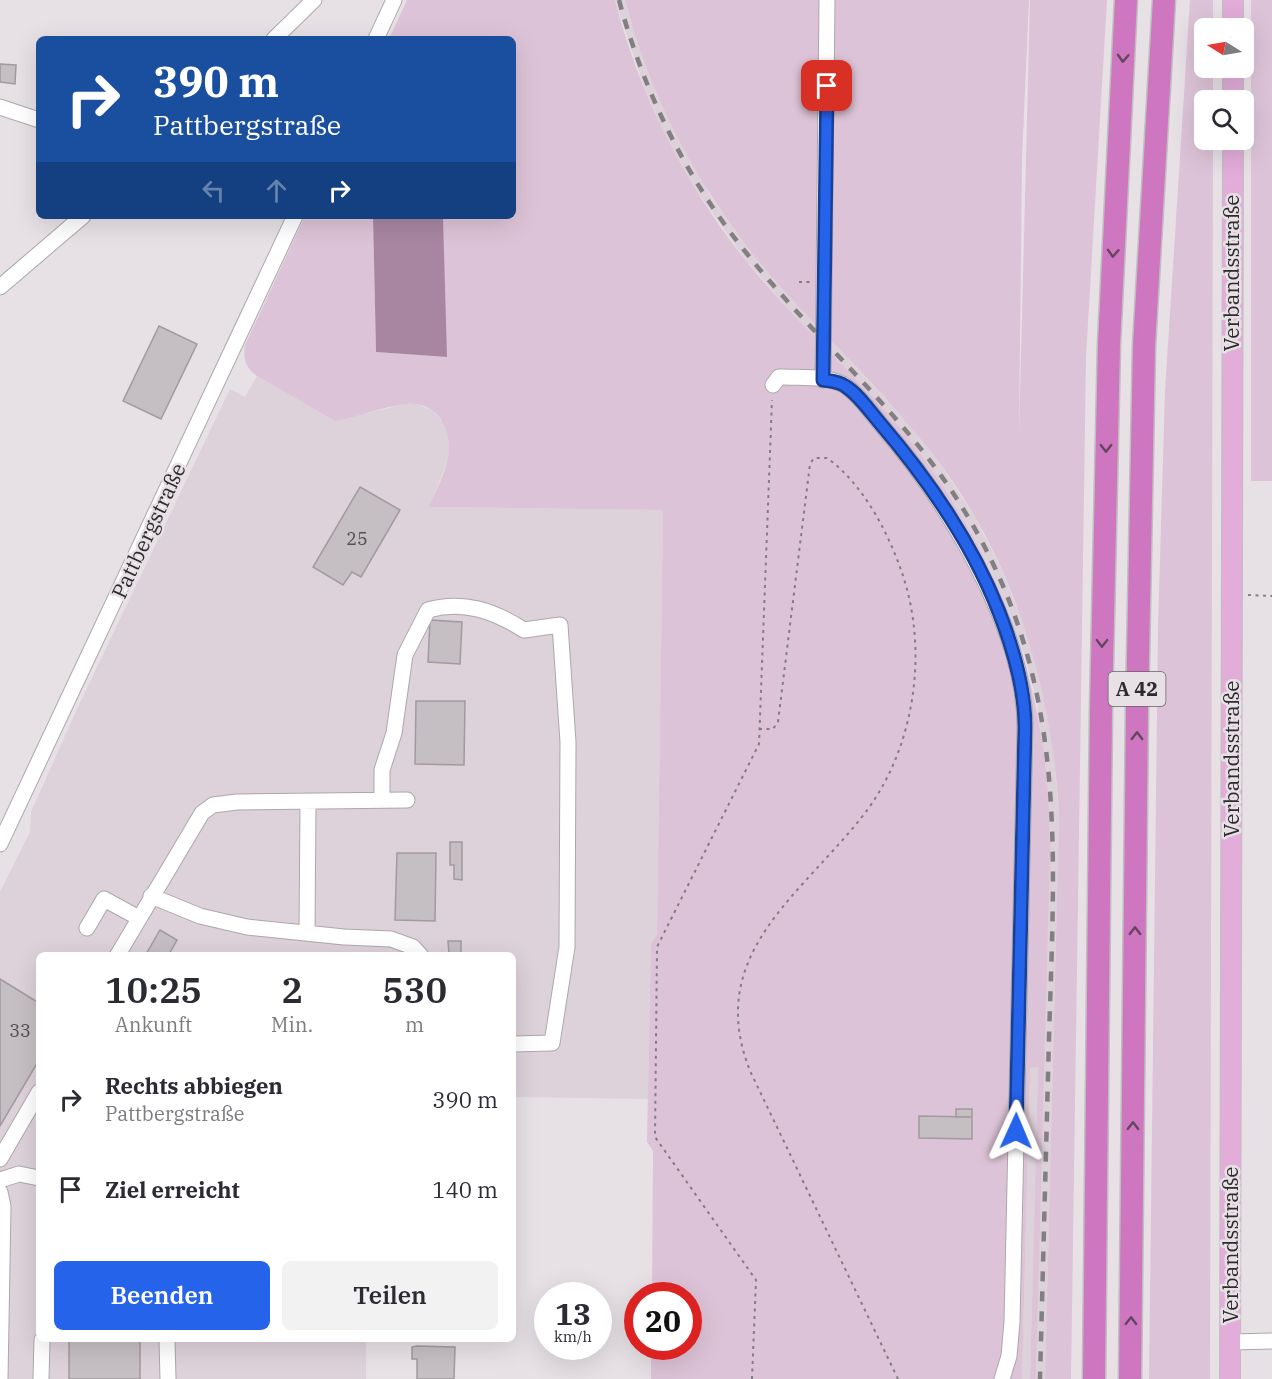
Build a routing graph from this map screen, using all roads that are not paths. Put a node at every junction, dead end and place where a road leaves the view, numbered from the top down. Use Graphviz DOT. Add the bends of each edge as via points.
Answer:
graph roads {
  1 [pos="314,0"];
  2 [pos="394,0"];
  3 [pos="827,0"];
  4 [pos="1126,0"];
  5 [pos="1164,0"];
  6 [pos="1233,0"];
  7 [pos="1233,18"];
  8 [pos="277,36"];
  9 [pos="377,36"];
  10 [pos="0,107"];
  11 [pos="36,119"];
  12 [pos="1233,150"];
  13 [pos="79,219"];
  14 [pos="294,219"];
  15 [pos="0,287"];
  16 [pos="823,380"];
  17 [pos="773,385"];
  18 [pos="382,800"];
  19 [pos="406,800"];
  20 [pos="308,802"];
  21 [pos="0,844"];
  22 [pos="151,896"];
  23 [pos="139,918"];
  24 [pos="87,928"];
  25 [pos="307,933"];
  26 [pos="119,952"];
  27 [pos="417,952"];
  28 [pos="516,1044"];
  29 [pos="36,1097"];
  30 [pos="0,1159"];
  31 [pos="36,1177"];
  32 [pos="0,1180"];
  33 [pos="0,1192"];
  34 [pos="1272,1341"];
  35 [pos="42,1342"];
  36 [pos="167,1342"];
  37 [pos="1231,1342"];
  38 [pos="0,1379"];
  39 [pos="41,1379"];
  40 [pos="168,1379"];
  41 [pos="1002,1379"];
  42 [pos="1094,1379"];
  43 [pos="1130,1379"];
  44 [pos="1230,1379"];
  1 -- 8 [label="street"];
  2 -- 9 [label="street"];
  3 -- 16 [label="street"];
  4 -- 42 [label="highway, A 42, one-way" via="1108,380"];
  43 -- 5 [label="highway, A 42, one-way" via="1144,346"];
  6 -- 7 [label="main road"];
  10 -- 11 [label="street"];
  12 -- 37 [label="main road, Verbandsstraße"];
  13 -- 15 [label="street"];
  14 -- 21 [label="street, Pattbergstraße"];
  16 -- 17 [label="street" via="784,377"];
  16 -- 41 [label="street" via="841,383 861,401 936,497 999,612 1022,687 1025,727 1012,1322"];
  18 -- 19 [label="street"];
  18 -- 20 [label="street"];
  18 -- 28 [label="street" via="381,770 394,733 405,655 428,610 469,607 499,614 524,630 560,625 568,742 567,947 552,1043"];
  20 -- 22 [label="street" via="213,805 202,813"];
  20 -- 25 [label="street"];
  22 -- 23 [label="street"];
  22 -- 25 [label="street" via="200,916 247,927"];
  23 -- 24 [label="street" via="104,899"];
  23 -- 26 [label="street"];
  25 -- 27 [label="street" via="391,939"];
  29 -- 30 [label="street"];
  31 -- 32 [label="street" via="20,1174"];
  33 -- 38 [label="street" via="3,1206"];
  34 -- 37 [label="street"];
  35 -- 39 [label="street"];
  36 -- 40 [label="street"];
  37 -- 44 [label="main road, Verbandsstraße"];
}
